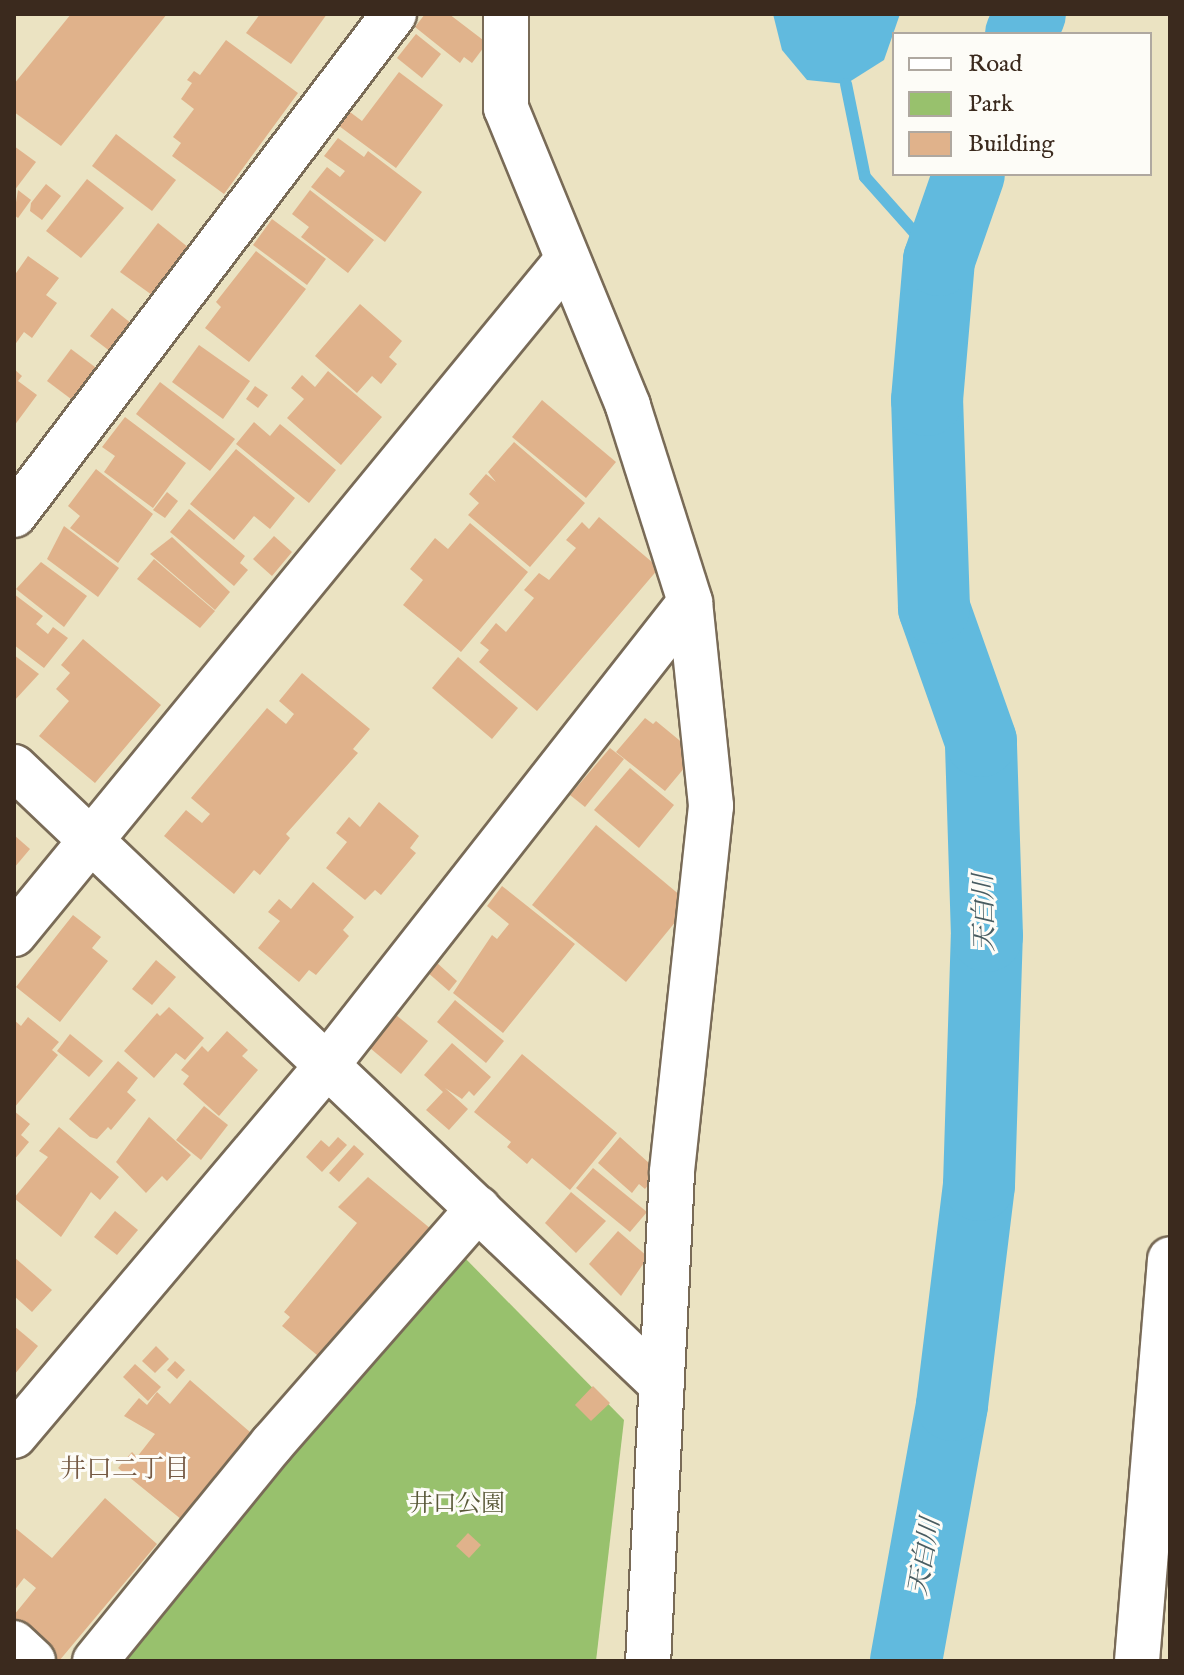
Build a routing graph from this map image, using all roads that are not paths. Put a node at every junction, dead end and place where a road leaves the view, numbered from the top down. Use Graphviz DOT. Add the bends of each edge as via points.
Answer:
graph roads {
  1 [pos="394,14"];
  2 [pos="506,14"];
  3 [pos="567,260"];
  4 [pos="14,515"];
  5 [pos="690,602"];
  6 [pos="14,767"];
  7 [pos="93,842"];
  8 [pos="14,934"];
  9 [pos="327,1065"];
  10 [pos="478,1209"];
  11 [pos="1170,1259"];
  12 [pos="1167,1336"];
  13 [pos="662,1385"];
  14 [pos="14,1436"];
  15 [pos="14,1643"];
  16 [pos="33,1661"];
  17 [pos="95,1661"];
  18 [pos="648,1661"];
  19 [pos="1137,1661"];
  1 -- 4 [label="street"];
  2 -- 3 [label="street" via="506,108"];
  3 -- 5 [label="street" via="628,406"];
  3 -- 7 [label="street"];
  5 -- 9 [label="street"];
  5 -- 13 [label="street" via="711,806 672,1173"];
  6 -- 7 [label="street"];
  7 -- 8 [label="street"];
  7 -- 9 [label="street"];
  9 -- 10 [label="street"];
  9 -- 14 [label="street"];
  10 -- 13 [label="street"];
  10 -- 17 [label="street" via="272,1444"];
  11 -- 12 [label="street"];
  12 -- 19 [label="street"];
  13 -- 18 [label="street"];
  15 -- 16 [label="street"];
}
